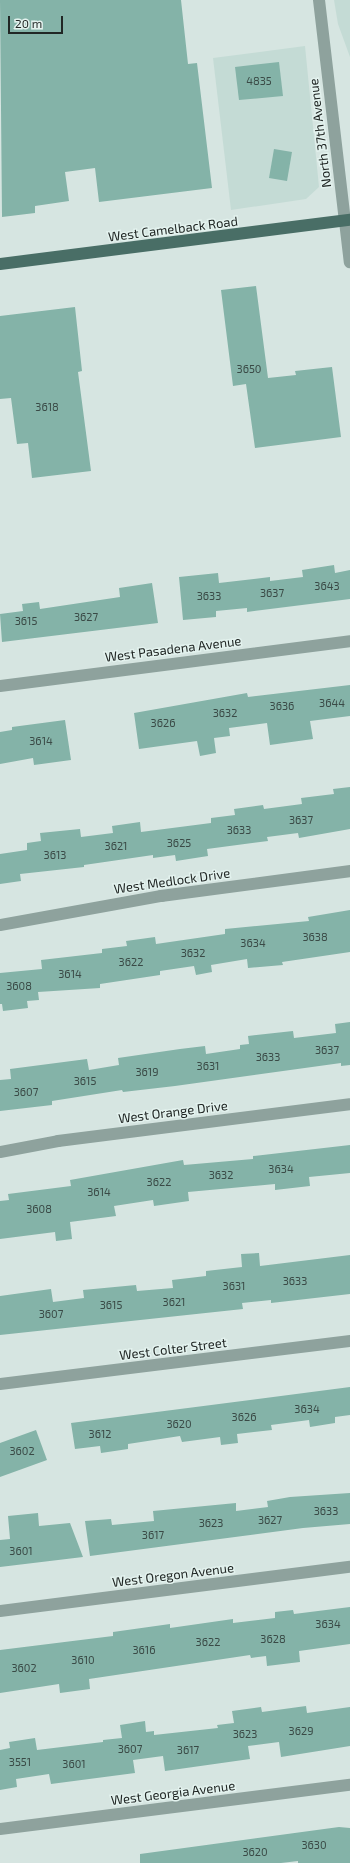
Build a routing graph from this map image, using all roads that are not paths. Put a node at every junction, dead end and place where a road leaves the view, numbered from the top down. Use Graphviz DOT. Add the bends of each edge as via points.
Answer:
graph roads {
  1 [pos="319,0"];
  2 [pos="347,221"];
  3 [pos="350,262"];
  4 [pos="0,264"];
  5 [pos="350,641"];
  6 [pos="0,686"];
  7 [pos="350,871"];
  8 [pos="0,925"];
  9 [pos="350,1104"];
  10 [pos="0,1152"];
  11 [pos="350,1342"];
  12 [pos="0,1384"];
  13 [pos="350,1567"];
  14 [pos="0,1611"];
  15 [pos="350,1785"];
  16 [pos="0,1829"];
  1 -- 2 [label="street, North 37th Avenue"];
  2 -- 3 [label="street, North 37th Avenue"];
  2 -- 4 [label="main road, West Camelback Road"];
  5 -- 6 [label="street, West Pasadena Avenue"];
  7 -- 8 [label="street, West Medlock Drive" via="161,896"];
  9 -- 10 [label="street, West Orange Drive" via="58,1141"];
  11 -- 12 [label="street, West Colter Street"];
  13 -- 14 [label="street, West Oregon Avenue"];
  15 -- 16 [label="street, West Georgia Avenue"];
}
